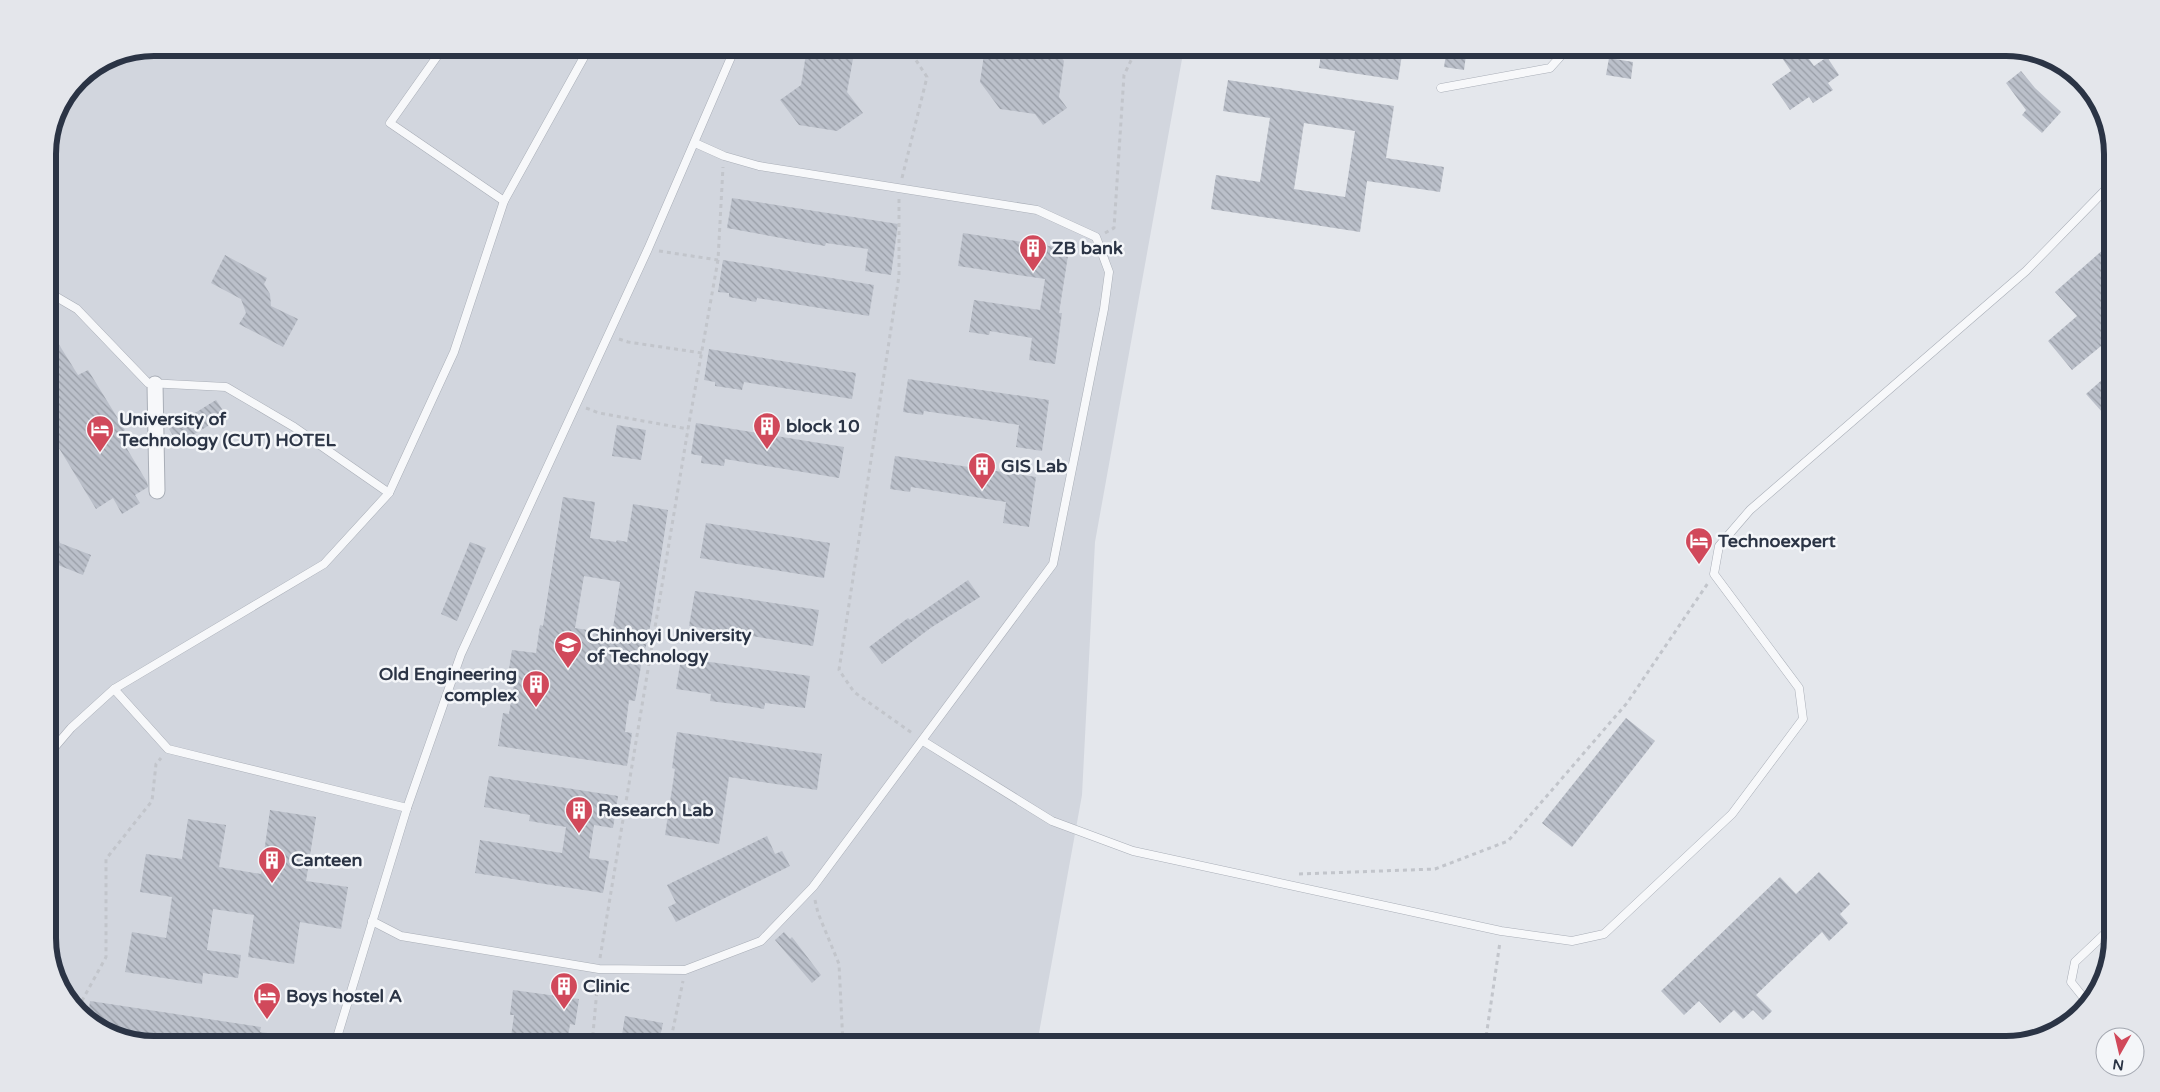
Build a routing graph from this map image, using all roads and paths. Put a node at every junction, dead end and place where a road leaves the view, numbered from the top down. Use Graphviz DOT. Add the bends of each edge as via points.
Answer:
graph roads {
  1 [pos="437,56"];
  2 [pos="585,56"];
  3 [pos="732,56"];
  4 [pos="913,56"];
  5 [pos="1133,56"];
  6 [pos="1561,56"];
  7 [pos="1441,88"];
  8 [pos="694,143"];
  9 [pos="724,156"];
  10 [pos="899,189"];
  11 [pos="2104,190"];
  12 [pos="504,200"];
  13 [pos="1096,237"];
  14 [pos="648,249"];
  15 [pos="718,260"];
  16 [pos="56,297"];
  17 [pos="608,335"];
  18 [pos="702,352"];
  19 [pos="156,384"];
  20 [pos="576,404"];
  21 [pos="688,429"];
  22 [pos="157,491"];
  23 [pos="388,493"];
  24 [pos="1714,574"];
  25 [pos="114,689"];
  26 [pos="923,740"];
  27 [pos="56,746"];
  28 [pos="168,749"];
  29 [pos="407,808"];
  30 [pos="1281,884"];
  31 [pos="813,887"];
  32 [pos="372,921"];
  33 [pos="1501,931"];
  34 [pos="2104,935"];
  35 [pos="598,969"];
  36 [pos="685,970"];
  37 [pos="2083,997"];
  38 [pos="81,1002"];
  39 [pos="337,1036"];
  40 [pos="593,1036"];
  41 [pos="671,1036"];
  42 [pos="844,1036"];
  43 [pos="1485,1036"];
  1 -- 12 [label="lane" via="390,123"];
  2 -- 12 [label="lane"];
  3 -- 8 [label="lane"];
  4 -- 10 [label="path" via="927,77"];
  5 -- 13 [label="path" via="1124,75 1114,228"];
  6 -- 7 [label="lane" via="1550,68"];
  8 -- 9 [label="lane"];
  8 -- 14 [label="lane"];
  9 -- 10 [label="lane" via="759,166"];
  9 -- 15 [label="path"];
  10 -- 13 [label="lane" via="1037,210"];
  10 -- 26 [label="path" via="898,276 839,670 854,692"];
  11 -- 24 [label="lane" via="2026,271 1750,510 1719,546"];
  12 -- 23 [label="lane" via="454,352"];
  13 -- 26 [label="lane" via="1109,272 1054,564"];
  14 -- 15 [label="path"];
  14 -- 17 [label="lane"];
  15 -- 18 [label="path"];
  16 -- 19 [label="lane" via="77,309 148,383"];
  17 -- 18 [label="path" via="628,342"];
  17 -- 20 [label="lane"];
  18 -- 21 [label="path"];
  19 -- 22 [label="street"];
  19 -- 23 [label="lane" via="226,386 294,427"];
  20 -- 21 [label="path" via="599,413"];
  20 -- 29 [label="lane" via="461,654"];
  21 -- 35 [label="path"];
  23 -- 25 [label="lane" via="324,564"];
  24 -- 30 [label="path" via="1627,703 1508,841 1435,869 1300,873"];
  24 -- 33 [label="lane" via="1798,688 1802,718 1732,814 1604,934 1572,941"];
  25 -- 27 [label="lane"];
  25 -- 28 [label="lane"];
  26 -- 30 [label="lane" via="1052,821 1133,851"];
  26 -- 31 [label="lane"];
  28 -- 29 [label="lane"];
  28 -- 38 [label="path" via="156,764 152,801 106,859 106,957"];
  29 -- 32 [label="lane"];
  30 -- 33 [label="lane"];
  31 -- 36 [label="lane" via="761,941"];
  31 -- 42 [label="path" via="818,913 839,964"];
  32 -- 35 [label="lane" via="400,936"];
  32 -- 39 [label="lane"];
  33 -- 43 [label="path"];
  34 -- 37 [label="lane" via="2075,962 2071,982"];
  35 -- 36 [label="lane"];
  35 -- 40 [label="path"];
  36 -- 41 [label="path"];
}
